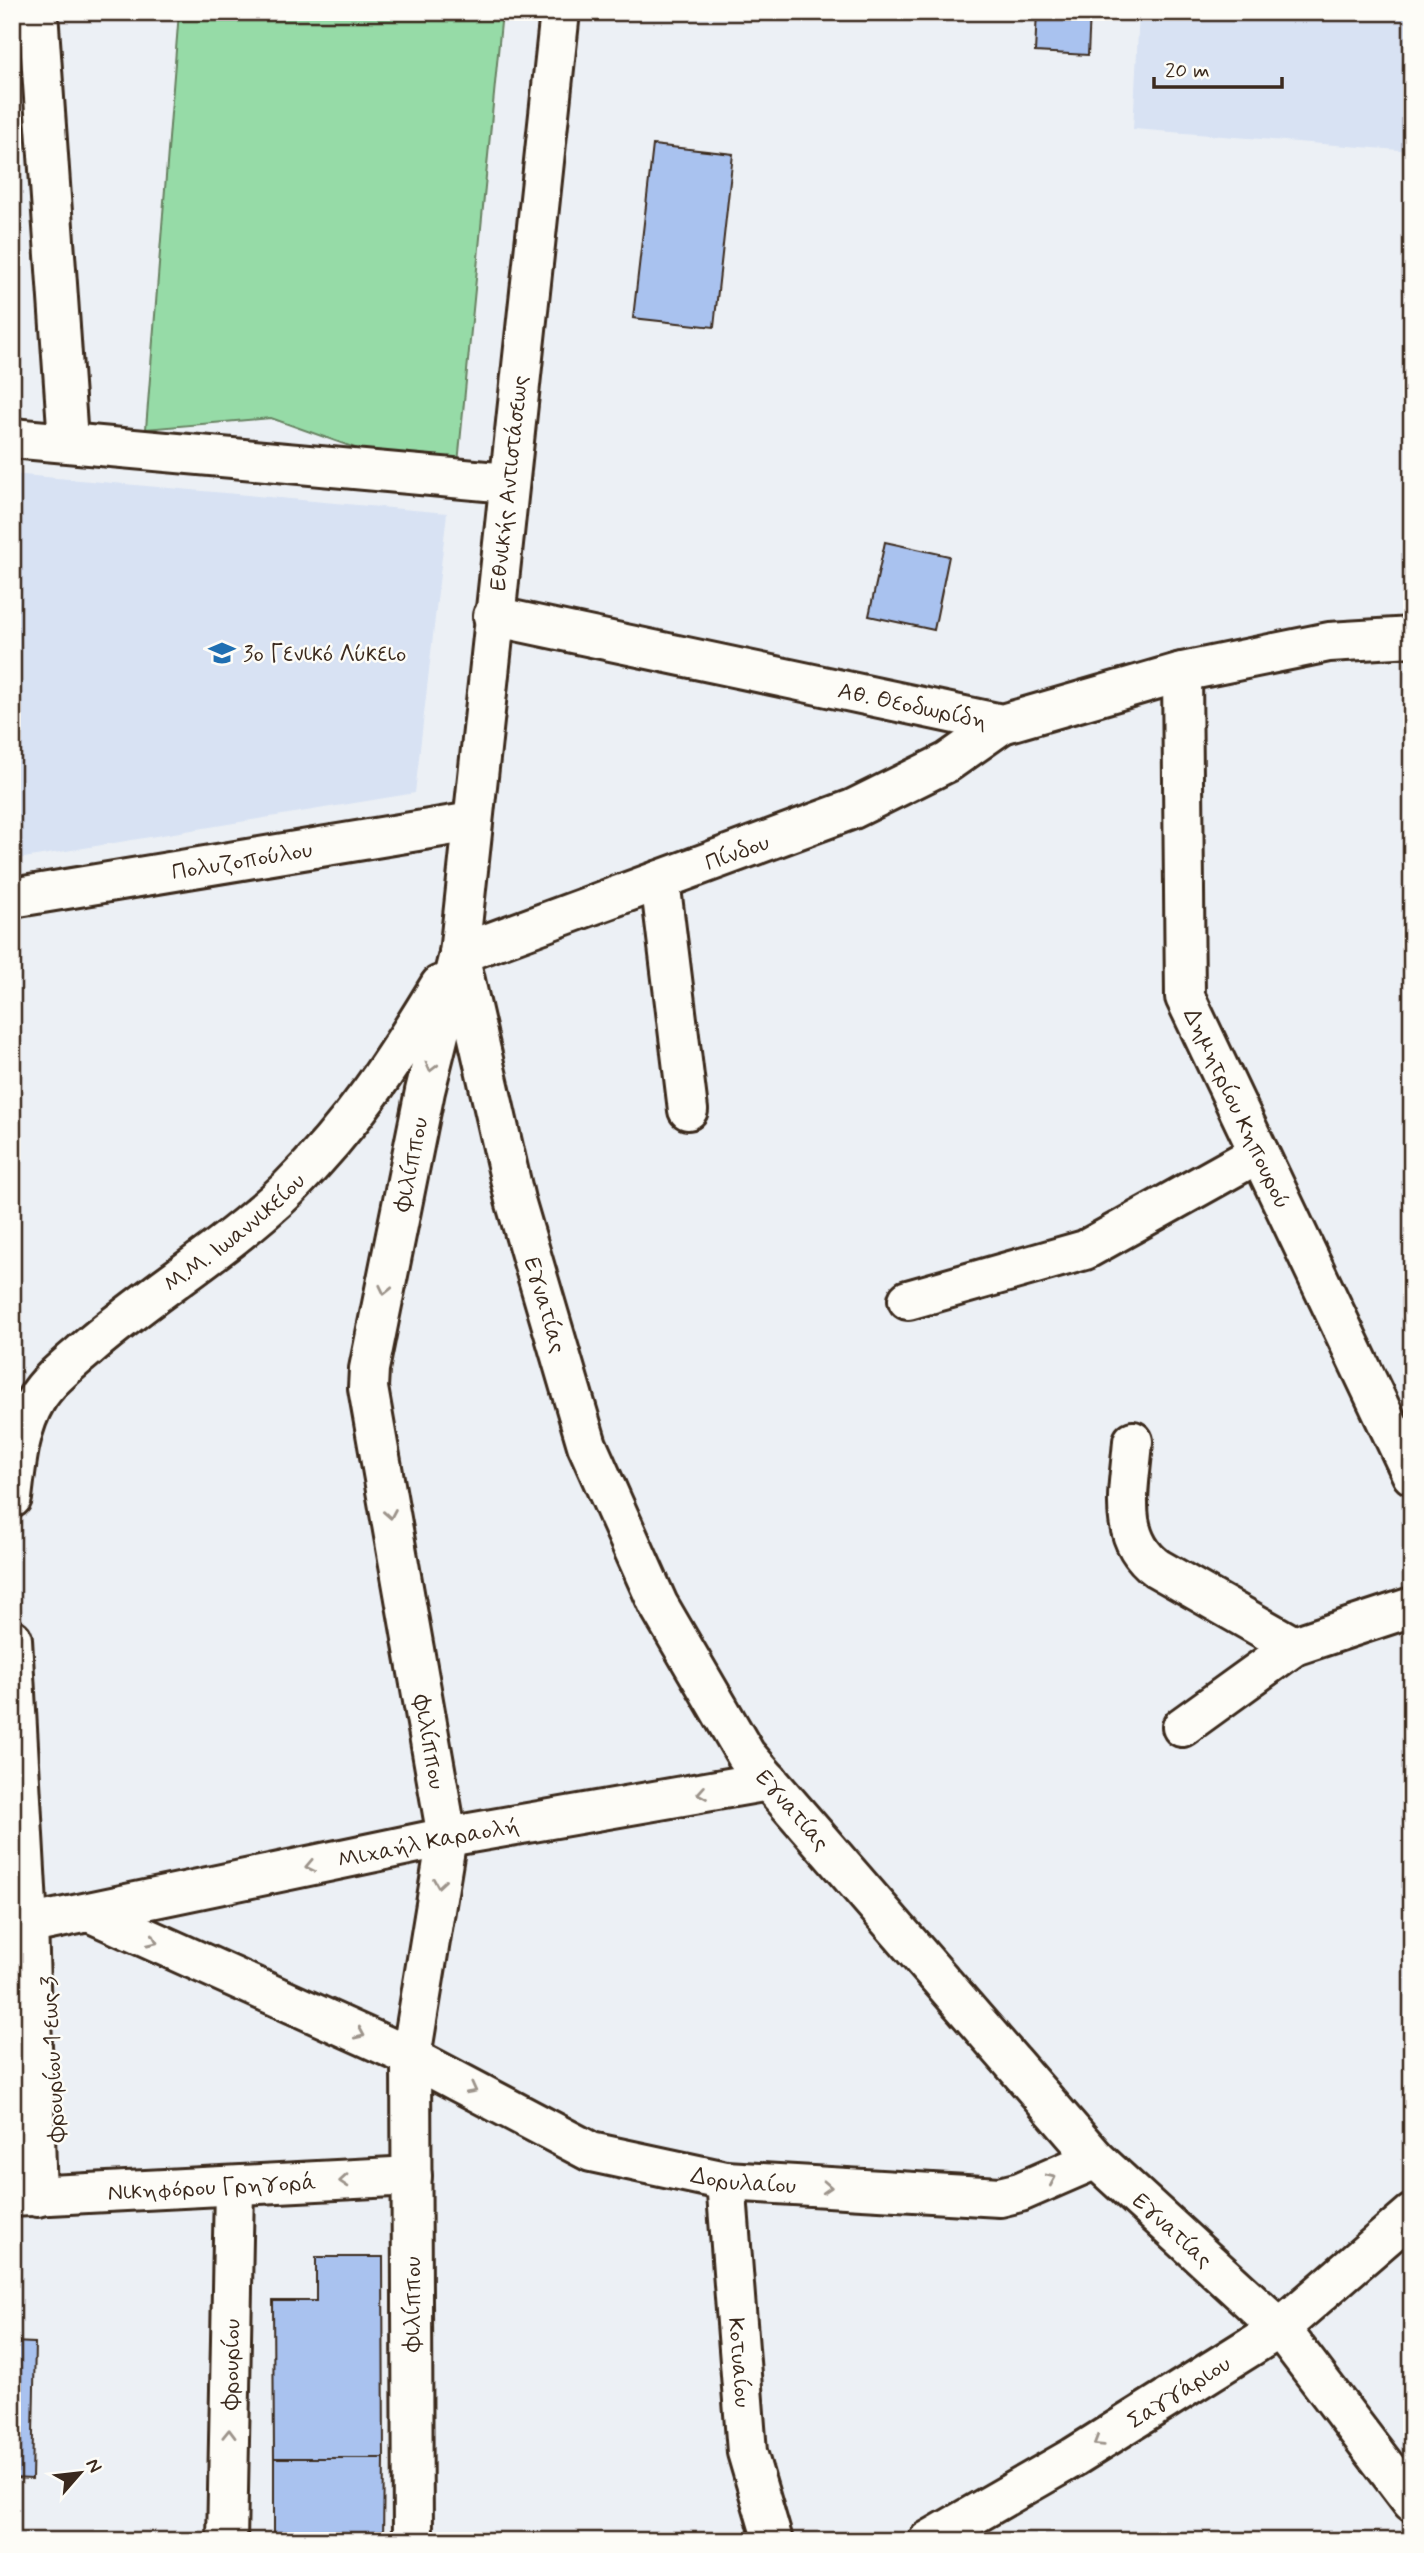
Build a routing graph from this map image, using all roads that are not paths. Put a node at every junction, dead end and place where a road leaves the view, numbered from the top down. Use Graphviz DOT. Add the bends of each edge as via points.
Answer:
graph roads {
  1 [pos="38,12"];
  2 [pos="560,12"];
  3 [pos="12,438"];
  4 [pos="68,441"];
  5 [pos="508,483"];
  6 [pos="493,616"];
  7 [pos="1412,638"];
  8 [pos="1182,672"];
  9 [pos="1002,724"];
  10 [pos="472,822"];
  11 [pos="660,880"];
  12 [pos="12,898"];
  13 [pos="459,954"];
  14 [pos="688,1110"];
  15 [pos="1259,1153"];
  16 [pos="908,1300"];
  17 [pos="18,1427"];
  18 [pos="1133,1441"];
  19 [pos="1412,1475"];
  20 [pos="12,1497"];
  21 [pos="1412,1606"];
  22 [pos="12,1639"];
  23 [pos="1294,1646"];
  24 [pos="1182,1727"];
  25 [pos="769,1781"];
  26 [pos="446,1837"];
  27 [pos="91,1913"];
  28 [pos="28,1925"];
  29 [pos="411,2057"];
  30 [pos="1096,2159"];
  31 [pos="412,2176"];
  32 [pos="726,2180"];
  33 [pos="234,2188"];
  34 [pos="36,2196"];
  35 [pos="1412,2214"];
  36 [pos="1280,2328"];
  37 [pos="1412,2502"];
  38 [pos="227,2541"];
  39 [pos="412,2541"];
  40 [pos="773,2541"];
  41 [pos="928,2541"];
  1 -- 4 [label="street"];
  2 -- 5 [label="street, Εθνικής Αντιστάσεως"];
  3 -- 4 [label="street"];
  4 -- 5 [label="street"];
  5 -- 6 [label="street, Εθνικής Αντιστάσεως"];
  6 -- 9 [label="street, Αθ. Θεοδωρίδη"];
  6 -- 10 [label="street, Εθνικής Αντιστάσεως"];
  7 -- 8 [label="street, Αθ. Θεοδωρίδη" via="1329,642"];
  8 -- 9 [label="street, Αθ. Θεοδωρίδη"];
  8 -- 15 [label="street, Δημητρίου Κηπουρού" via="1184,989"];
  9 -- 11 [label="street, Πίνδου" via="948,762 853,809"];
  10 -- 12 [label="street, Πολυζοπούλου"];
  10 -- 13 [label="street, Εθνικής Αντιστάσεως"];
  11 -- 13 [label="street, Πίνδου"];
  11 -- 14 [label="street"];
  13 -- 17 [label="street, Μ.Μ. Ιωαννικείου" via="382,1080 349,1124 266,1208 69,1365 36,1399"];
  13 -- 25 [label="street, Εγνατίας" via="515,1200 587,1445 658,1604 746,1755"];
  13 -- 26 [label="street, Φιλίππου, one-way" via="425,1091 368,1388"];
  15 -- 16 [label="street" via="1085,1250"];
  15 -- 19 [label="street, Δημητρίου Κηπουρού"];
  17 -- 20 [label="street, Μ.Μ. Ιωαννικείου"];
  18 -- 23 [label="street" via="1129,1527 1138,1551 1157,1568"];
  21 -- 23 [label="street"];
  22 -- 28 [label="street"];
  23 -- 24 [label="street"];
  25 -- 26 [label="street, Μιχαήλ Καραολή, one-way"];
  25 -- 30 [label="street, Εγνατίας"];
  26 -- 27 [label="street, Μιχαήλ Καραολή, one-way"];
  26 -- 29 [label="street, Φιλίππου, one-way"];
  27 -- 28 [label="street, Μιχαήλ Καραολή"];
  27 -- 29 [label="street, one-way"];
  28 -- 34 [label="street"];
  29 -- 31 [label="street, Φιλίππου"];
  29 -- 32 [label="street, Δορυλαίου, one-way" via="591,2151"];
  32 -- 30 [label="street, Δορυλαίου, one-way" via="1000,2197"];
  30 -- 36 [label="street, Εγνατίας"];
  31 -- 33 [label="street, Νικηφόρου Γρηγορά, one-way"];
  31 -- 39 [label="street, Φιλίππου"];
  32 -- 40 [label="street, Κοτυαίου" via="747,2452"];
  33 -- 34 [label="street, Νικηφόρου Γρηγορά"];
  38 -- 33 [label="street, Φρουρίου, one-way"];
  35 -- 36 [label="street, Σαγγάριου"];
  36 -- 37 [label="street, Εγνατίας"];
  36 -- 41 [label="street, Σαγγάριου, one-way" via="1074,2457"];
}
